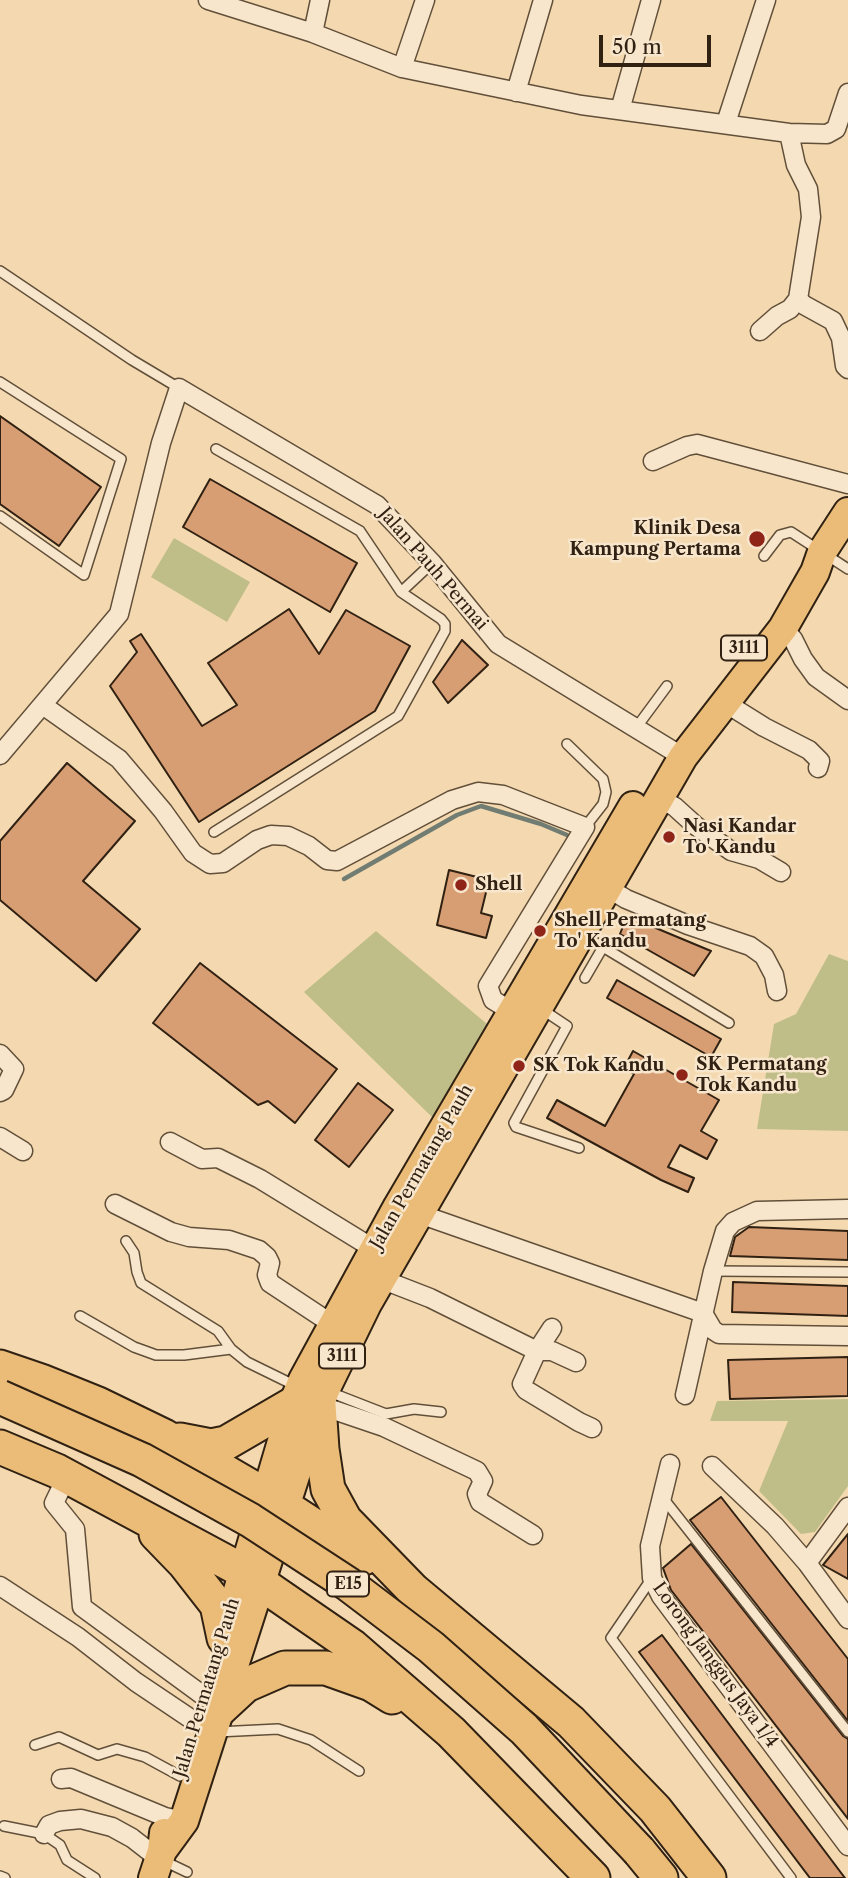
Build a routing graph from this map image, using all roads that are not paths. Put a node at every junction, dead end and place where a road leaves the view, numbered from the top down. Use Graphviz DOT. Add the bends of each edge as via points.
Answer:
graph roads {
  1 [pos="208,0"];
  2 [pos="320,0"];
  3 [pos="425,0"];
  4 [pos="543,0"];
  5 [pos="651,0"];
  6 [pos="766,0"];
  7 [pos="313,33"];
  8 [pos="402,68"];
  9 [pos="516,92"];
  10 [pos="848,93"];
  11 [pos="620,110"];
  12 [pos="726,123"];
  13 [pos="789,133"];
  14 [pos="0,271"];
  15 [pos="798,299"];
  16 [pos="760,331"];
  17 [pos="848,369"];
  18 [pos="0,382"];
  19 [pos="178,388"];
  20 [pos="216,449"];
  21 [pos="653,461"];
  22 [pos="848,484"];
  23 [pos="848,512"];
  24 [pos="0,516"];
  25 [pos="822,552"];
  26 [pos="764,556"];
  27 [pos="432,564"];
  28 [pos="848,569"];
  29 [pos="401,592"];
  30 [pos="783,628"];
  31 [pos="667,687"];
  32 [pos="848,701"];
  33 [pos="723,702"];
  34 [pos="44,706"];
  35 [pos="636,728"];
  36 [pos="567,744"];
  37 [pos="675,752"];
  38 [pos="0,755"];
  39 [pos="818,768"];
  40 [pos="660,797"];
  41 [pos="585,827"];
  42 [pos="214,832"];
  43 [pos="567,858"];
  44 [pos="781,872"];
  45 [pos="601,880"];
  46 [pos="592,940"];
  47 [pos="585,978"];
  48 [pos="776,991"];
  49 [pos="527,1014"];
  50 [pos="729,1023"];
  51 [pos="0,1054"];
  52 [pos="0,1092"];
  53 [pos="0,1137"];
  54 [pos="170,1142"];
  55 [pos="579,1148"];
  56 [pos="23,1152"];
  57 [pos="115,1204"];
  58 [pos="848,1209"];
  59 [pos="409,1210"];
  60 [pos="126,1241"];
  61 [pos="374,1249"];
  62 [pos="713,1271"];
  63 [pos="848,1272"];
  64 [pos="382,1279"];
  65 [pos="703,1313"];
  66 [pos="80,1316"];
  67 [pos="332,1324"];
  68 [pos="552,1328"];
  69 [pos="848,1336"];
  70 [pos="231,1349"];
  71 [pos="537,1351"];
  72 [pos="576,1362"];
  73 [pos="0,1367"];
  74 [pos="685,1395"];
  75 [pos="0,1397"];
  76 [pos="309,1397"];
  77 [pos="441,1412"];
  78 [pos="0,1418"];
  79 [pos="592,1428"];
  80 [pos="164,1436"];
  81 [pos="0,1447"];
  82 [pos="670,1464"];
  83 [pos="712,1466"];
  84 [pos="67,1476"];
  85 [pos="662,1496"];
  86 [pos="274,1500"];
  87 [pos="124,1506"];
  88 [pos="848,1507"];
  89 [pos="533,1535"];
  90 [pos="807,1563"];
  91 [pos="252,1577"];
  92 [pos="652,1578"];
  93 [pos="0,1586"];
  94 [pos="413,1590"];
  95 [pos="848,1617"];
  96 [pos="224,1638"];
  97 [pos="209,1715"];
  98 [pos="451,1732"];
  99 [pos="848,1732"];
  100 [pos="35,1745"];
  101 [pos="359,1771"];
  102 [pos="180,1776"];
  103 [pos="61,1779"];
  104 [pos="175,1819"];
  105 [pos="4,1826"];
  106 [pos="44,1834"];
  107 [pos="848,1846"];
  108 [pos="158,1863"];
  109 [pos="632,1865"];
  110 [pos="187,1872"];
  111 [pos="0,1875"];
  112 [pos="5,1878"];
  113 [pos="94,1878"];
  114 [pos="593,1878"];
  115 [pos="661,1878"];
  116 [pos="709,1878"];
  117 [pos="791,1878"];
  1 -- 7 [label="street"];
  2 -- 7 [label="street"];
  3 -- 8 [label="street"];
  4 -- 9 [label="street"];
  5 -- 11 [label="street"];
  6 -- 12 [label="street"];
  7 -- 8 [label="street"];
  8 -- 9 [label="street"];
  9 -- 11 [label="street"];
  10 -- 13 [label="street" via="836,129 827,134"];
  11 -- 12 [label="street"];
  12 -- 13 [label="street"];
  13 -- 15 [label="street" via="796,165 808,189 811,216"];
  14 -- 19 [label="lane"];
  15 -- 16 [label="street"];
  15 -- 17 [label="street" via="834,321"];
  18 -- 24 [label="lane" via="121,460 84,575"];
  19 -- 27 [label="street, Jalan Pauh Permai" via="377,505"];
  19 -- 34 [label="street" via="119,614"];
  20 -- 29 [label="lane" via="360,531"];
  21 -- 22 [label="street" via="697,444"];
  23 -- 25 [label="main road, Jalan Permatang Pauh / 3111"];
  25 -- 26 [label="lane" via="791,532 780,535"];
  25 -- 28 [label="lane"];
  25 -- 30 [label="main road, Jalan Permatang Pauh / 3111"];
  25 -- 37 [label="main road, Jalan Permatang Pauh / 3111" via="804,563 768,618 697,706"];
  27 -- 29 [label="lane"];
  27 -- 35 [label="street, Jalan Pauh Permai" via="498,644"];
  29 -- 42 [label="lane" via="441,619 445,631 398,716"];
  30 -- 32 [label="street" via="816,677"];
  30 -- 33 [label="main road, Jalan Permatang Pauh / 3111"];
  31 -- 35 [label="lane"];
  33 -- 37 [label="main road, Jalan Permatang Pauh / 3111"];
  33 -- 39 [label="street" via="809,750 820,761"];
  34 -- 38 [label="street"];
  34 -- 41 [label="street" via="119,759 193,853 211,864 223,863 271,835 288,836 327,860 337,861 452,800 478,792 503,795"];
  35 -- 37 [label="street, Jalan Pauh Permai"];
  36 -- 41 [label="lane" via="603,779 606,792 603,804"];
  37 -- 40 [label="main road, Jalan Permatang Pauh / 3111"];
  37 -- 45 [label="main road, Jalan Permatang Pauh / 3111"];
  40 -- 44 [label="street" via="731,852 759,859"];
  40 -- 45 [label="main road, Jalan Permatang Pauh / 3111"];
  41 -- 43 [label="street"];
  43 -- 45 [label="street"];
  43 -- 49 [label="street" via="488,986 494,1000"];
  45 -- 46 [label="main road, Jalan Permatang Pauh / 3111"];
  45 -- 48 [label="street" via="626,899 750,946 764,956 775,975"];
  45 -- 49 [label="main road, Jalan Permatang Pauh / 3111"];
  46 -- 47 [label="lane"];
  46 -- 49 [label="main road, Jalan Permatang Pauh / 3111"];
  46 -- 50 [label="lane"];
  49 -- 55 [label="lane" via="567,1026 514,1123"];
  49 -- 59 [label="main road, Jalan Permatang Pauh / 3111"];
  51 -- 52 [label="street" via="13,1069"];
  53 -- 56 [label="street"];
  54 -- 61 [label="street" via="202,1159 218,1158 260,1179"];
  57 -- 67 [label="street" via="171,1232 229,1240 259,1250 270,1263 270,1283"];
  58 -- 62 [label="street" via="757,1211 733,1222 725,1231"];
  59 -- 61 [label="main road, Jalan Permatang Pauh / 3111"];
  59 -- 64 [label="main road, Jalan Permatang Pauh / 3111"];
  59 -- 65 [label="street"];
  60 -- 70 [label="lane" via="141,1283 218,1331"];
  61 -- 67 [label="main road, Jalan Permatang Pauh / 3111"];
  62 -- 63 [label="lane"];
  62 -- 65 [label="street"];
  64 -- 71 [label="street"];
  64 -- 76 [label="main road, Jalan Permatang Pauh / 3111"];
  65 -- 69 [label="street" via="719,1335"];
  65 -- 74 [label="street"];
  66 -- 70 [label="lane" via="156,1355"];
  67 -- 76 [label="main road, Jalan Permatang Pauh / 3111"];
  68 -- 71 [label="street"];
  70 -- 76 [label="lane"];
  71 -- 72 [label="street" via="552,1351"];
  71 -- 79 [label="street" via="522,1384 526,1390"];
  73 -- 80 [label="highway"];
  75 -- 109 [label="highway, E15, bridge" via="142,1460 348,1584 431,1647 524,1729"];
  76 -- 77 [label="lane" via="386,1414 414,1409"];
  76 -- 80 [label="highway" via="226,1443 211,1446"];
  76 -- 86 [label="main road, Jalan Permatang Pauh / 3111"];
  76 -- 89 [label="street" via="477,1471 483,1481 477,1494 480,1502"];
  76 -- 94 [label="highway" via="328,1489 345,1520"];
  78 -- 109 [label="highway, E15" via="187,1505 293,1570 478,1710"];
  80 -- 86 [label="highway"];
  81 -- 84 [label="highway"];
  82 -- 85 [label="street, Lorong Janggus Jaya 1/4"];
  83 -- 90 [label="street"];
  84 -- 87 [label="highway"];
  84 -- 97 [label="street" via="54,1503 75,1529 82,1607"];
  85 -- 92 [label="street, Lorong Janggus Jaya 1/4" via="650,1546"];
  85 -- 99 [label="lane"];
  86 -- 91 [label="main road, Jalan Permatang Pauh / 3111"];
  86 -- 94 [label="highway"];
  87 -- 91 [label="highway"];
  87 -- 96 [label="highway" via="163,1540 216,1605"];
  88 -- 90 [label="street"];
  90 -- 95 [label="street"];
  91 -- 96 [label="main road, Jalan Permatang Pauh / 3111"];
  91 -- 97 [label="main road, Jalan Permatang Pauh / 3111"];
  91 -- 98 [label="highway" via="352,1646"];
  92 -- 107 [label="street, Lorong Janggus Jaya 1/4"];
  92 -- 117 [label="lane" via="611,1638"];
  93 -- 97 [label="street" via="136,1682"];
  94 -- 116 [label="highway" via="571,1722 655,1809"];
  96 -- 97 [label="main road, Jalan Permatang Pauh / 3111"];
  97 -- 98 [label="highway" via="246,1685 285,1668 326,1668 370,1684"];
  97 -- 101 [label="lane" via="311,1740"];
  97 -- 102 [label="main road, Jalan Permatang Pauh / 3111"];
  97 -- 104 [label="main road, Jalan Permatang Pauh / 3111"];
  98 -- 114 [label="highway"];
  100 -- 102 [label="lane" via="59,1737 98,1755 117,1749"];
  102 -- 104 [label="main road, Jalan Permatang Pauh / 3111"];
  103 -- 104 [label="street" via="71,1778"];
  104 -- 108 [label="main road, Jalan Permatang Pauh / 3111"];
  105 -- 106 [label="lane"];
  106 -- 108 [label="street" via="49,1825 81,1819 132,1838"];
  106 -- 113 [label="lane" via="60,1844 67,1860"];
  108 -- 110 [label="lane"];
  109 -- 115 [label="highway, E15"];
  111 -- 112 [label="lane"];
}
